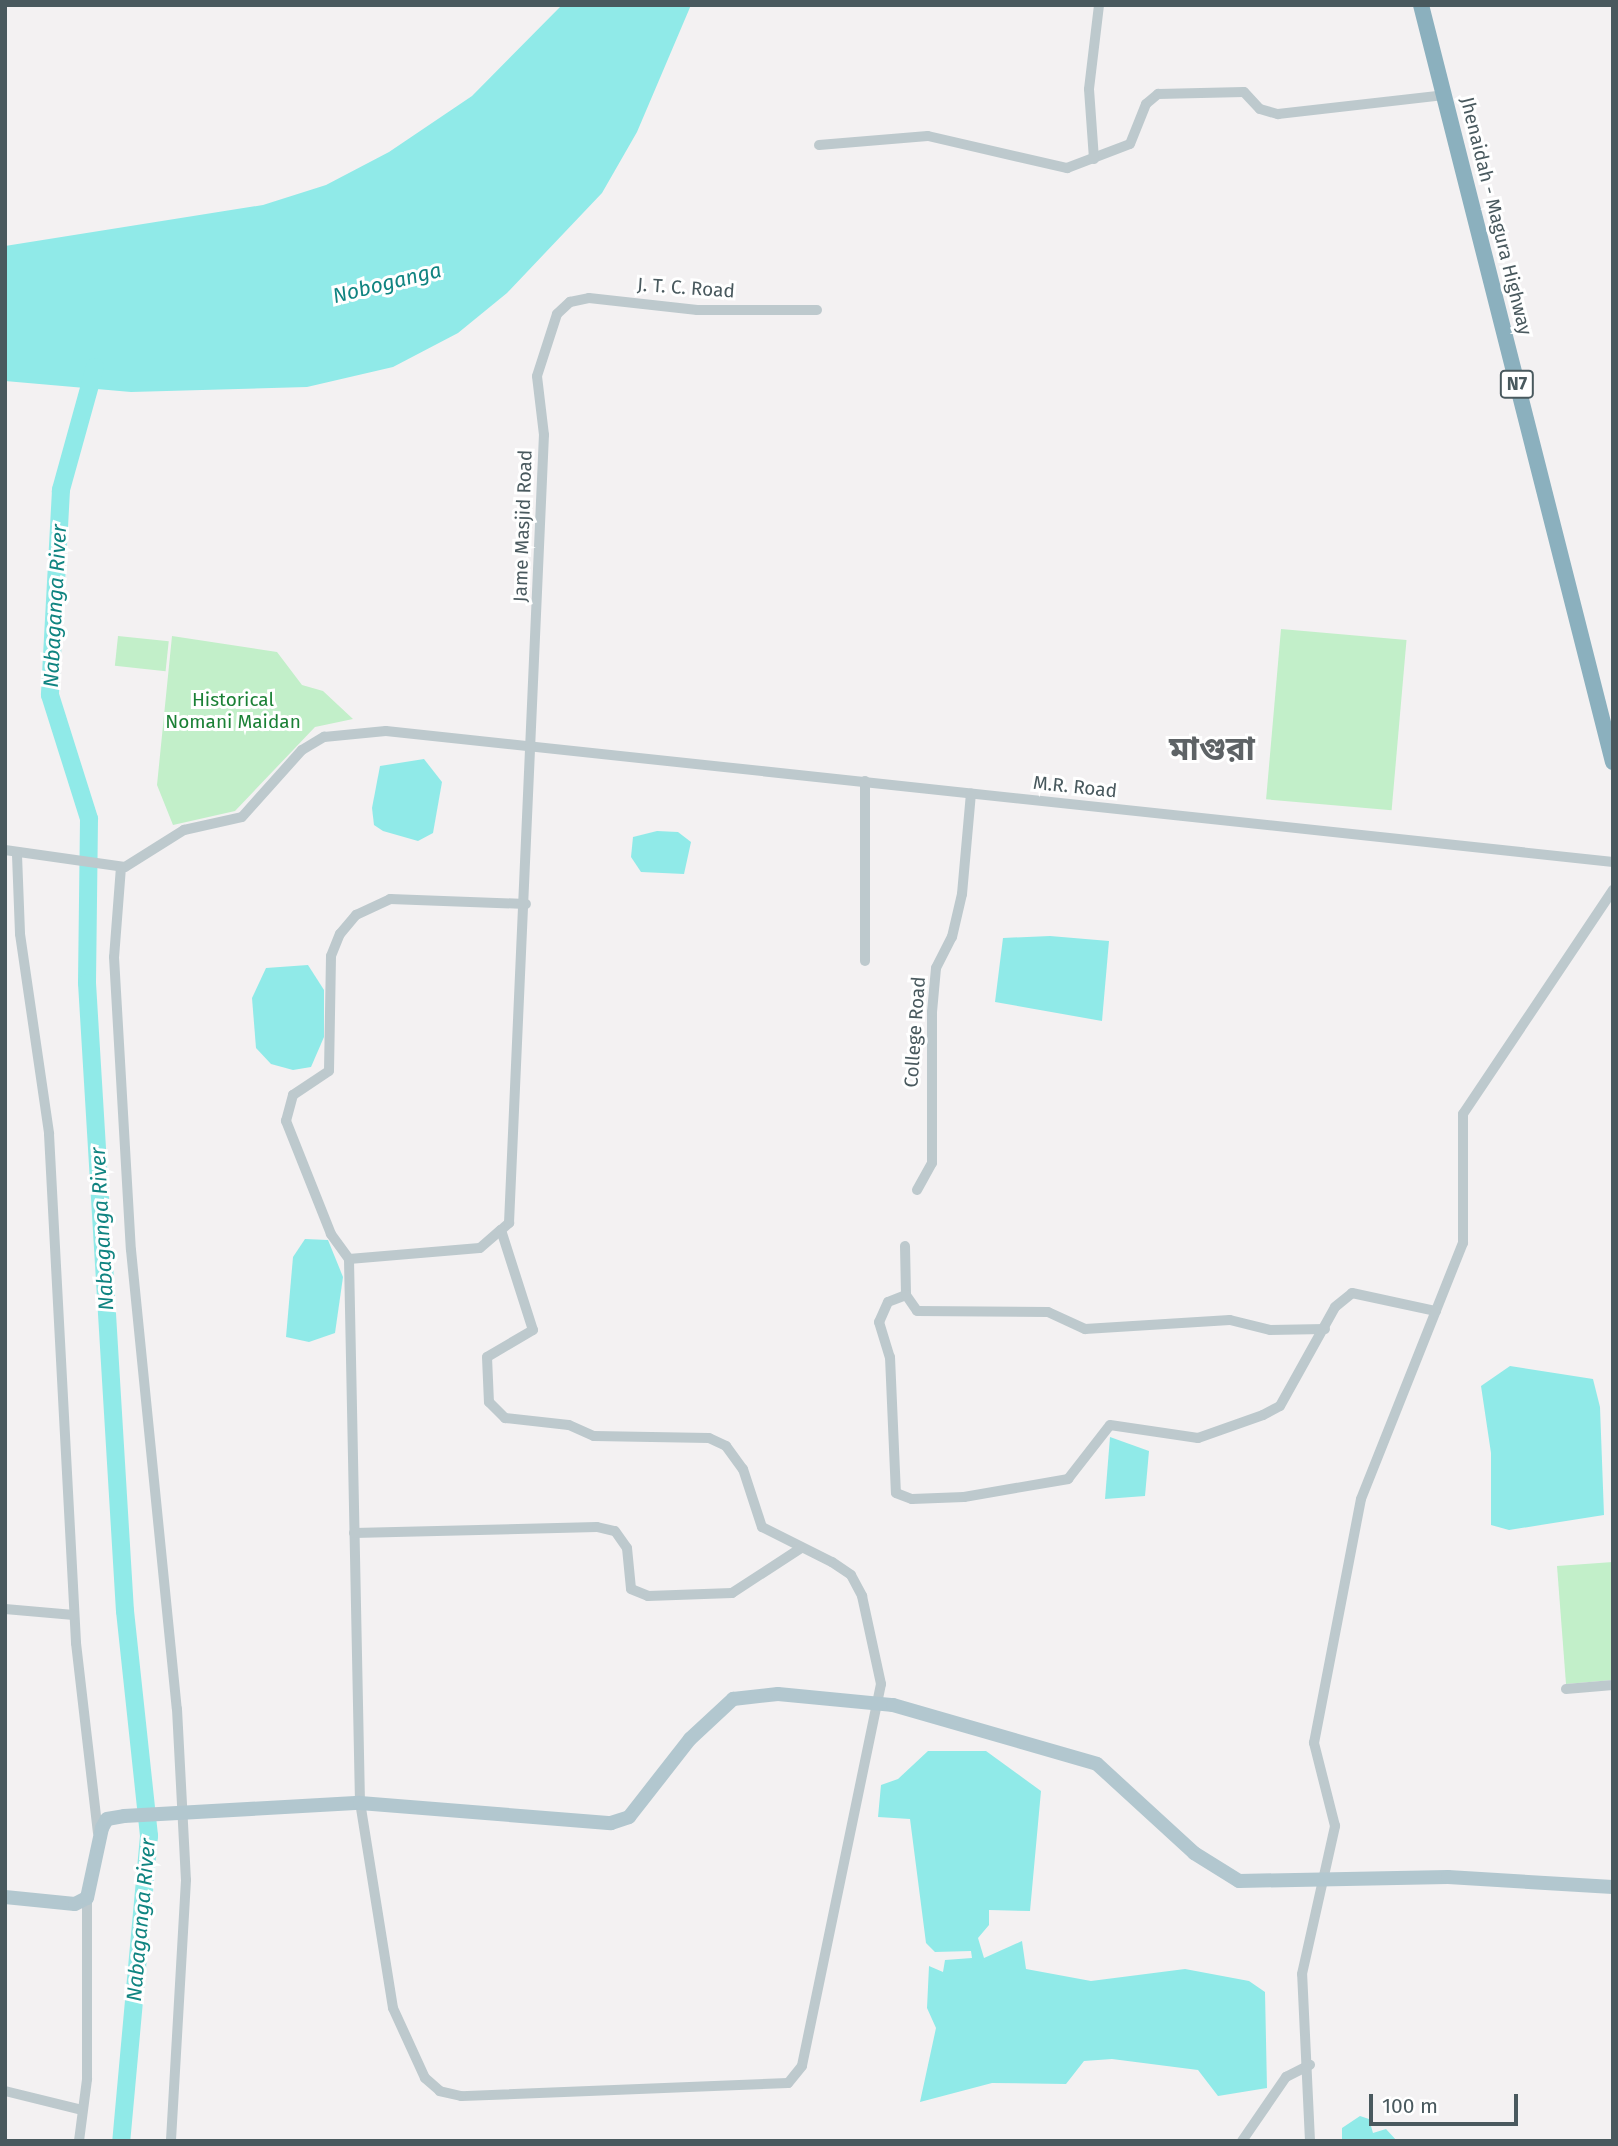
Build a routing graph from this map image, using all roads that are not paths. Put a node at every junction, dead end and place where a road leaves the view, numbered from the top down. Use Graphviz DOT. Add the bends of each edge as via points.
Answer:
graph roads {
  1 [pos="1099,5"];
  2 [pos="1421,5"];
  3 [pos="1444,96"];
  4 [pos="819,145"];
  5 [pos="1094,159"];
  6 [pos="817,310"];
  7 [pos="557,314"];
  8 [pos="533,744"];
  9 [pos="1613,762"];
  10 [pos="865,781"];
  11 [pos="971,793"];
  12 [pos="5,850"];
  13 [pos="17,855"];
  14 [pos="1613,862"];
  15 [pos="123,867"];
  16 [pos="1613,890"];
  17 [pos="526,904"];
  18 [pos="865,961"];
  19 [pos="917,1189"];
  20 [pos="501,1230"];
  21 [pos="905,1246"];
  22 [pos="349,1259"];
  23 [pos="906,1295"];
  24 [pos="1436,1311"];
  25 [pos="1325,1329"];
  26 [pos="354,1533"];
  27 [pos="802,1548"];
  28 [pos="5,1609"];
  29 [pos="74,1615"];
  30 [pos="1613,1685"];
  31 [pos="1566,1689"];
  32 [pos="878,1703"];
  33 [pos="360,1803"];
  34 [pos="174,1814"];
  35 [pos="98,1839"];
  36 [pos="1323,1880"];
  37 [pos="1613,1887"];
  38 [pos="5,1897"];
  39 [pos="87,1898"];
  40 [pos="1310,2065"];
  41 [pos="5,2091"];
  42 [pos="82,2110"];
  43 [pos="79,2141"];
  44 [pos="171,2141"];
  45 [pos="1242,2141"];
  46 [pos="1310,2141"];
  1 -- 5 [label="street" via="1089,89"];
  2 -- 3 [label="highway, Jhenaidah - Magura Highway / N7"];
  3 -- 5 [label="street" via="1278,114 1260,108 1244,92 1158,94 1146,104 1129,144"];
  3 -- 9 [label="highway, Jhenaidah - Magura Highway / N7"];
  4 -- 5 [label="street" via="928,136 1067,168"];
  6 -- 7 [label="street, J. T. C. Road" via="696,310 584,298"];
  7 -- 8 [label="street, Jame Masjid Road" via="537,376 544,435"];
  8 -- 10 [label="street, M.R. Road"];
  8 -- 15 [label="street, M.R. Road" via="386,731 324,737 302,750 242,817 184,830"];
  8 -- 17 [label="street, Jame Masjid Road"];
  10 -- 11 [label="street, M.R. Road"];
  10 -- 18 [label="street"];
  11 -- 14 [label="street, M.R. Road"];
  11 -- 19 [label="street, College Road" via="962,894 936,968 927,1066 932,1163"];
  12 -- 13 [label="street"];
  13 -- 15 [label="street"];
  13 -- 29 [label="street" via="20,934 51,1160"];
  15 -- 34 [label="street" via="114,947 131,1250 177,1709"];
  16 -- 24 [label="street" via="1463,1114 1463,1243"];
  17 -- 20 [label="street, Jame Masjid Road" via="514,1175 509,1223"];
  17 -- 22 [label="street" via="390,899 356,915 340,934 331,956 330,1071 293,1095 286,1121 331,1234"];
  20 -- 22 [label="street" via="480,1248"];
  20 -- 27 [label="street" via="533,1330 487,1357 489,1402 505,1418 569,1425 594,1436 709,1437 726,1446 743,1469 762,1527"];
  21 -- 23 [label="street"];
  22 -- 26 [label="street"];
  23 -- 25 [label="street" via="917,1311 1048,1312 1085,1329 1230,1320 1270,1330"];
  23 -- 25 [label="street" via="888,1302 879,1322 890,1357 896,1493 912,1499 964,1497 1068,1479 1110,1425 1198,1438 1263,1415 1280,1406"];
  24 -- 25 [label="street" via="1352,1293 1341,1298"];
  24 -- 36 [label="street" via="1361,1499 1340,1591 1335,1658 1314,1743 1335,1826"];
  26 -- 27 [label="street" via="422,1534 476,1526 615,1531 631,1559 631,1590 648,1596 732,1593"];
  26 -- 33 [label="street"];
  27 -- 32 [label="street" via="851,1575 862,1596 881,1684"];
  28 -- 29 [label="street"];
  29 -- 35 [label="street"];
  30 -- 31 [label="street"];
  32 -- 33 [label="main road" via="778,1694 733,1699 690,1739 629,1817 611,1823"];
  32 -- 33 [label="street" via="802,2066 797,2077 776,2086 461,2096 440,2091 425,2078 393,2008"];
  32 -- 36 [label="main road" via="1097,1764 1194,1853 1240,1881"];
  33 -- 34 [label="main road"];
  34 -- 35 [label="main road" via="107,1819"];
  34 -- 44 [label="street" via="186,1907"];
  35 -- 39 [label="main road"];
  36 -- 37 [label="main road" via="1448,1877"];
  36 -- 40 [label="street" via="1302,1973"];
  38 -- 39 [label="main road" via="75,1903"];
  39 -- 42 [label="street"];
  40 -- 45 [label="street" via="1286,2077"];
  40 -- 46 [label="street"];
  41 -- 42 [label="street"];
  42 -- 43 [label="street"];
}
